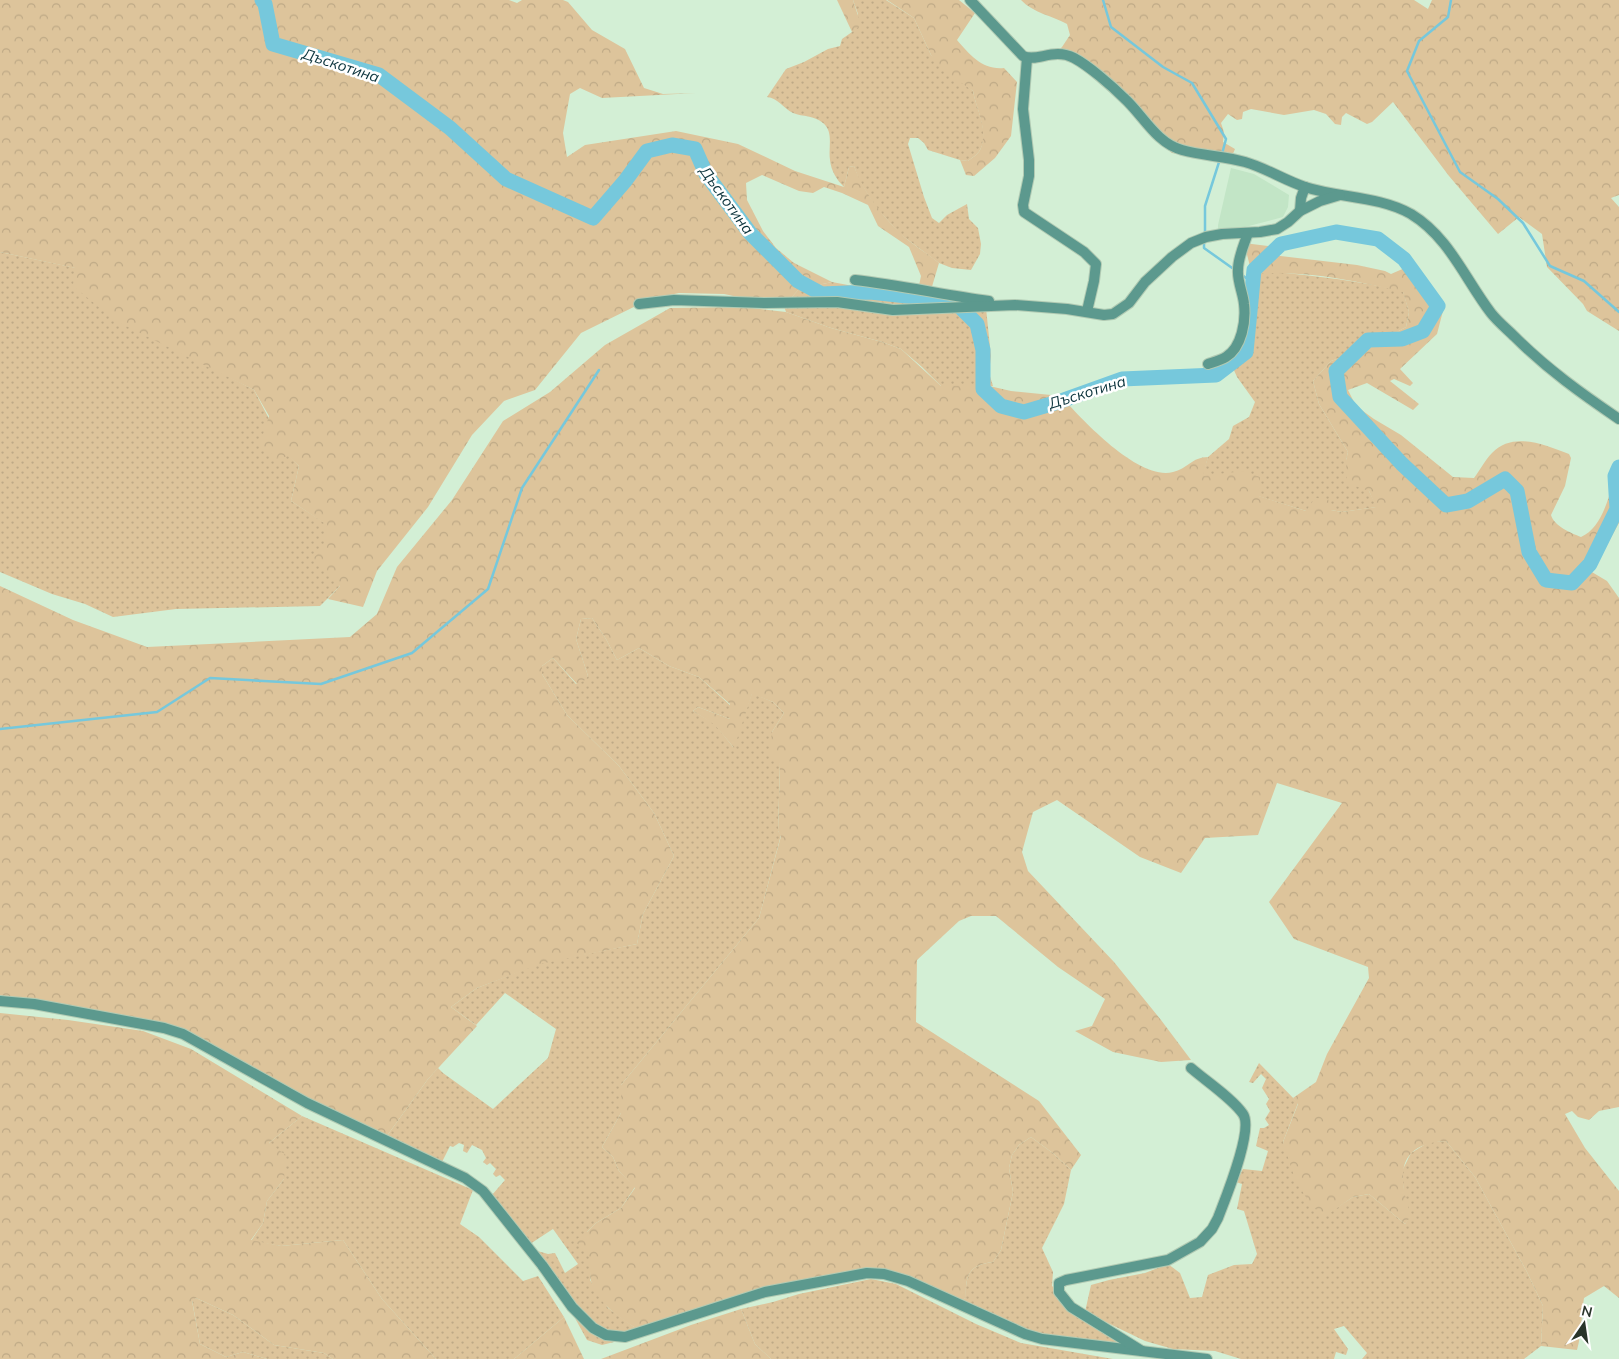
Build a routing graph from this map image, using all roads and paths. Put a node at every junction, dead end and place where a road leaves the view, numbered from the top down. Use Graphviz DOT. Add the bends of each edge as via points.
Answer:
graph roads {
  1 [pos="970,0"];
  2 [pos="1027,58"];
  3 [pos="1305,187"];
  4 [pos="1340,195"];
  5 [pos="1300,211"];
  6 [pos="1248,233"];
  7 [pos="855,280"];
  8 [pos="639,304"];
  9 [pos="1015,305"];
  10 [pos="1086,311"];
  11 [pos="1208,364"];
  12 [pos="1619,419"];
  13 [pos="0,1001"];
  14 [pos="1191,1068"];
  15 [pos="1145,1352"];
  16 [pos="1207,1359"];
  1 -- 2 [label="street"];
  2 -- 3 [label="street" via="1054,54 1073,58 1125,98 1168,145 1244,161"];
  2 -- 10 [label="street" via="1023,109 1029,176 1024,212 1084,252 1096,264"];
  3 -- 4 [label="street"];
  3 -- 5 [label="street"];
  4 -- 5 [label="street"];
  4 -- 12 [label="street" via="1386,204 1423,223 1442,242 1492,314 1510,332 1573,388"];
  5 -- 6 [label="street" via="1277,229"];
  6 -- 10 [label="street" via="1206,237 1191,244 1145,282 1121,309 1104,315"];
  6 -- 11 [label="street" via="1237,272 1244,305 1238,343 1232,352"];
  7 -- 9 [label="street"];
  8 -- 9 [label="street" via="674,300 837,302 893,310"];
  9 -- 10 [label="street"];
  13 -- 15 [label="street" via="34,1004 183,1034 307,1103 465,1178 482,1190 572,1307 593,1328 606,1335 625,1337 765,1292 867,1273 908,1281 1042,1339"];
  14 -- 15 [label="street" via="1245,1116 1242,1148 1212,1229 1200,1242 1168,1260 1058,1283 1059,1292 1071,1307"];
  15 -- 16 [label="street"];
}
